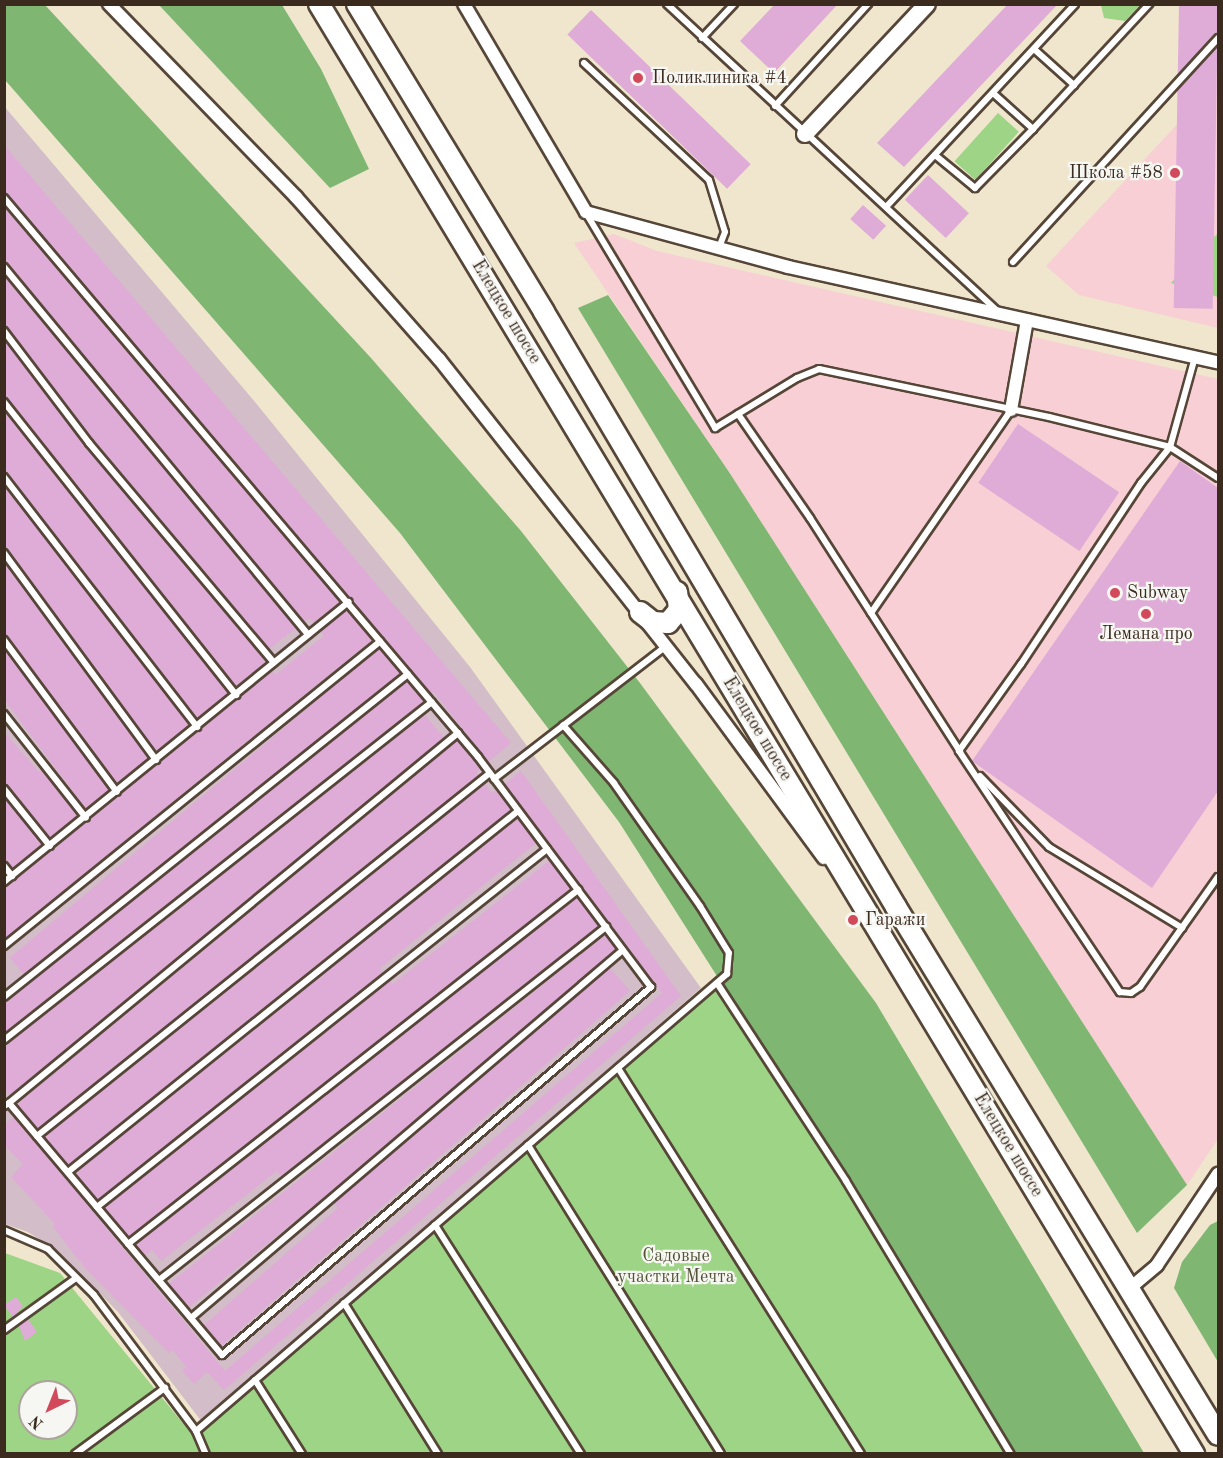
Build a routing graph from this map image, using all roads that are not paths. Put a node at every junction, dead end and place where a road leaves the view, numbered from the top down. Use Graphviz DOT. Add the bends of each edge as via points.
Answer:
graph roads {
  1 [pos="109,4"];
  2 [pos="319,4"];
  3 [pos="357,4"];
  4 [pos="464,4"];
  5 [pos="667,4"];
  6 [pos="734,4"];
  7 [pos="868,4"];
  8 [pos="927,4"];
  9 [pos="1075,4"];
  10 [pos="1149,4"];
  11 [pos="702,38"];
  12 [pos="1218,38"];
  13 [pos="1034,49"];
  14 [pos="584,63"];
  15 [pos="1074,85"];
  16 [pos="993,93"];
  17 [pos="775,106"];
  18 [pos="1033,129"];
  19 [pos="805,134"];
  20 [pos="935,155"];
  21 [pos="4,198"];
  22 [pos="886,207"];
  23 [pos="586,212"];
  24 [pos="719,248"];
  25 [pos="1013,262"];
  26 [pos="4,267"];
  27 [pos="1001,315"];
  28 [pos="1027,320"];
  29 [pos="4,331"];
  30 [pos="1195,357"];
  31 [pos="1218,362"];
  32 [pos="4,402"];
  33 [pos="1011,410"];
  34 [pos="738,414"];
  35 [pos="1170,447"];
  36 [pos="4,477"];
  37 [pos="1218,478"];
  38 [pos="4,553"];
  39 [pos="677,592"];
  40 [pos="348,602"];
  41 [pos="640,612"];
  42 [pos="871,613"];
  43 [pos="308,635"];
  44 [pos="4,640"];
  45 [pos="380,641"];
  46 [pos="666,646"];
  47 [pos="274,663"];
  48 [pos="408,674"];
  49 [pos="236,694"];
  50 [pos="432,702"];
  51 [pos="4,714"];
  52 [pos="563,725"];
  53 [pos="196,727"];
  54 [pos="458,733"];
  55 [pos="959,751"];
  56 [pos="156,760"];
  57 [pos="492,776"];
  58 [pos="4,789"];
  59 [pos="117,792"];
  60 [pos="518,811"];
  61 [pos="86,818"];
  62 [pos="50,846"];
  63 [pos="547,849"];
  64 [pos="4,866"];
  65 [pos="12,876"];
  66 [pos="1218,877"];
  67 [pos="4,882"];
  68 [pos="578,890"];
  69 [pos="873,923"];
  70 [pos="606,927"];
  71 [pos="1182,928"];
  72 [pos="4,946"];
  73 [pos="623,950"];
  74 [pos="717,983"];
  75 [pos="4,997"];
  76 [pos="4,1040"];
  77 [pos="618,1068"];
  78 [pos="7,1104"];
  79 [pos="37,1136"];
  80 [pos="528,1145"];
  81 [pos="68,1172"];
  82 [pos="1218,1174"];
  83 [pos="97,1207"];
  84 [pos="435,1225"];
  85 [pos="4,1230"];
  86 [pos="128,1244"];
  87 [pos="76,1278"];
  88 [pos="159,1280"];
  89 [pos="1130,1288"];
  90 [pos="344,1304"];
  91 [pos="191,1318"];
  92 [pos="4,1330"];
  93 [pos="255,1380"];
  94 [pos="165,1388"];
  95 [pos="196,1431"];
  96 [pos="1218,1435"];
  97 [pos="75,1454"];
  98 [pos="206,1454"];
  99 [pos="302,1454"];
  100 [pos="438,1454"];
  101 [pos="581,1454"];
  102 [pos="721,1454"];
  103 [pos="861,1454"];
  104 [pos="1011,1454"];
  105 [pos="1194,1454"];
  1 -- 41 [label="street" via="296,197 439,359"];
  2 -- 39 [label="main road, Елецкое шоссе"];
  3 -- 89 [label="main road, Елецкое шоссе" via="896,907"];
  4 -- 23 [label="street"];
  5 -- 11 [label="lane"];
  6 -- 11 [label="lane"];
  7 -- 17 [label="lane"];
  8 -- 19 [label="street"];
  9 -- 13 [label="lane"];
  10 -- 15 [label="lane"];
  11 -- 17 [label="lane"];
  12 -- 25 [label="lane"];
  13 -- 15 [label="lane"];
  13 -- 16 [label="lane"];
  14 -- 24 [label="lane" via="709,180 725,232"];
  15 -- 18 [label="lane"];
  16 -- 18 [label="lane"];
  16 -- 20 [label="lane"];
  17 -- 19 [label="lane"];
  18 -- 20 [label="lane" via="975,188"];
  19 -- 22 [label="lane"];
  20 -- 22 [label="lane"];
  21 -- 40 [label="lane"];
  22 -- 27 [label="lane"];
  23 -- 24 [label="street"];
  23 -- 34 [label="lane" via="709,423 720,427"];
  24 -- 27 [label="street"];
  26 -- 43 [label="lane"];
  27 -- 28 [label="street"];
  28 -- 30 [label="street"];
  28 -- 33 [label="street"];
  29 -- 47 [label="lane" via="90,443"];
  30 -- 31 [label="street"];
  30 -- 35 [label="lane"];
  32 -- 49 [label="lane"];
  33 -- 34 [label="lane" via="819,369"];
  33 -- 35 [label="lane"];
  33 -- 42 [label="lane"];
  34 -- 42 [label="lane"];
  35 -- 37 [label="lane"];
  35 -- 55 [label="lane" via="1141,483 1022,664"];
  36 -- 53 [label="lane"];
  38 -- 56 [label="lane"];
  39 -- 41 [label="main road" via="679,610 668,623 653,622"];
  39 -- 69 [label="main road, Елецкое шоссе"];
  40 -- 43 [label="lane"];
  40 -- 45 [label="lane"];
  41 -- 46 [label="street"];
  42 -- 55 [label="lane"];
  43 -- 47 [label="lane"];
  44 -- 59 [label="lane"];
  45 -- 48 [label="lane"];
  45 -- 72 [label="lane"];
  46 -- 52 [label="lane"];
  46 -- 69 [label="street"];
  47 -- 49 [label="lane"];
  48 -- 50 [label="lane"];
  48 -- 75 [label="lane"];
  49 -- 53 [label="lane"];
  50 -- 54 [label="lane"];
  50 -- 76 [label="lane"];
  51 -- 61 [label="lane"];
  52 -- 57 [label="lane"];
  52 -- 74 [label="lane" via="614,783 729,953 727,974"];
  53 -- 56 [label="lane"];
  54 -- 57 [label="lane"];
  54 -- 78 [label="lane"];
  55 -- 71 [label="lane" via="997,796 1049,847"];
  55 -- 71 [label="lane" via="1120,992 1131,993 1140,987"];
  56 -- 59 [label="lane"];
  57 -- 60 [label="lane"];
  57 -- 79 [label="lane"];
  58 -- 62 [label="lane"];
  59 -- 61 [label="lane"];
  60 -- 63 [label="lane"];
  60 -- 81 [label="lane"];
  61 -- 62 [label="lane"];
  62 -- 65 [label="lane"];
  63 -- 68 [label="lane"];
  63 -- 83 [label="lane"];
  64 -- 65 [label="lane"];
  65 -- 67 [label="lane"];
  66 -- 71 [label="lane"];
  68 -- 70 [label="lane"];
  68 -- 86 [label="lane"];
  69 -- 105 [label="main road, Елецкое шоссе"];
  70 -- 73 [label="lane"];
  70 -- 88 [label="lane"];
  73 -- 91 [label="lane"];
  73 -- 91 [label="lane" via="651,987 222,1355"];
  74 -- 77 [label="lane"];
  74 -- 104 [label="lane" via="846,1181"];
  77 -- 80 [label="lane"];
  77 -- 103 [label="lane"];
  78 -- 79 [label="lane"];
  79 -- 81 [label="lane"];
  80 -- 84 [label="lane"];
  80 -- 102 [label="lane"];
  81 -- 83 [label="lane"];
  82 -- 89 [label="street" via="1157,1265"];
  83 -- 86 [label="lane"];
  84 -- 90 [label="lane"];
  84 -- 101 [label="lane"];
  85 -- 87 [label="lane" via="48,1249"];
  86 -- 88 [label="lane"];
  87 -- 92 [label="lane"];
  87 -- 94 [label="lane" via="94,1295"];
  88 -- 91 [label="lane"];
  89 -- 96 [label="main road, Елецкое шоссе"];
  90 -- 93 [label="lane"];
  90 -- 100 [label="lane"];
  93 -- 95 [label="lane"];
  93 -- 99 [label="lane"];
  94 -- 95 [label="lane"];
  94 -- 97 [label="lane"];
  95 -- 98 [label="lane"];
}
